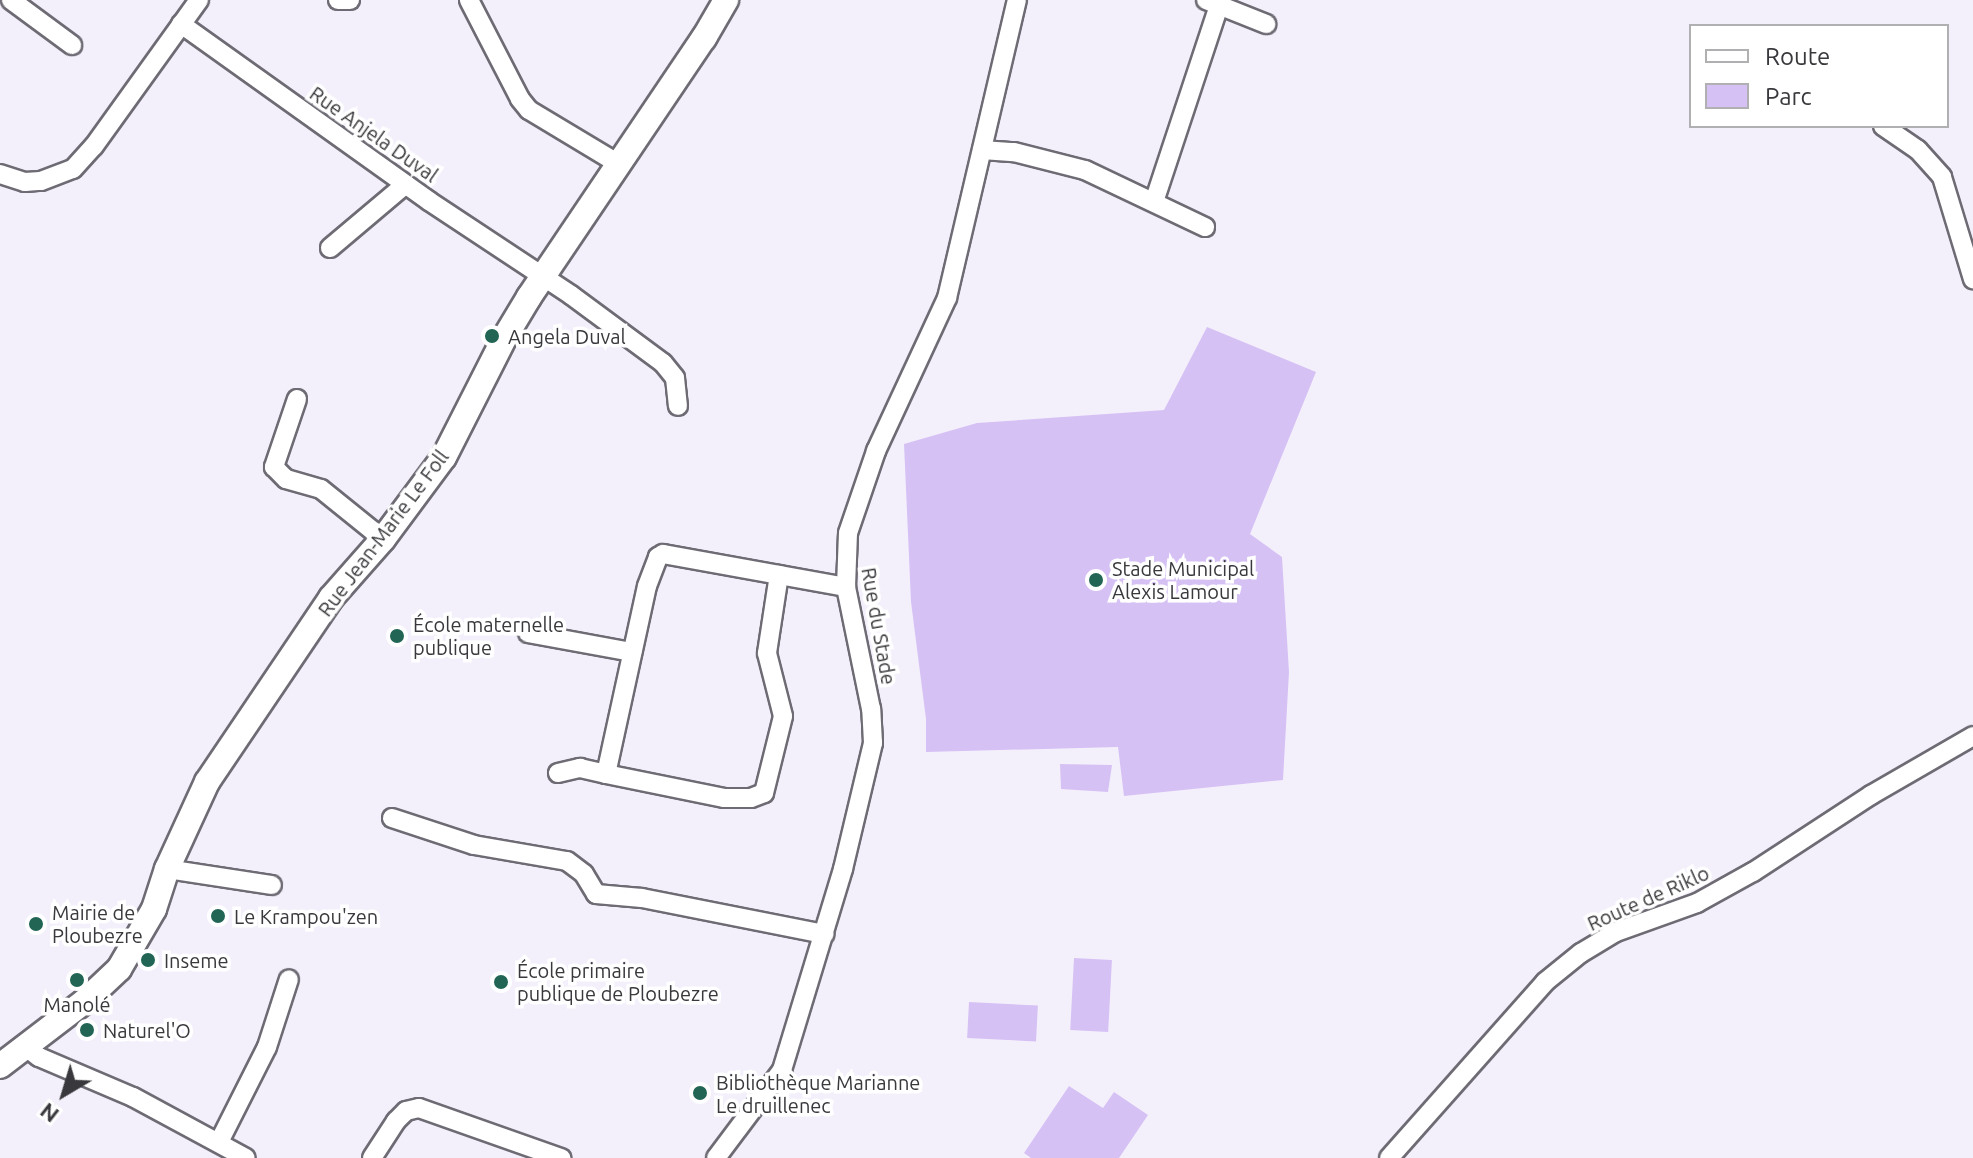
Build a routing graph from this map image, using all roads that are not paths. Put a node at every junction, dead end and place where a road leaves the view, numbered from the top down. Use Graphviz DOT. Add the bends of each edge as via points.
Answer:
graph roads {
  1 [pos="11,0"];
  2 [pos="199,0"];
  3 [pos="338,0"];
  4 [pos="350,0"];
  5 [pos="469,0"];
  6 [pos="726,0"];
  7 [pos="1017,0"];
  8 [pos="1213,2"];
  9 [pos="181,24"];
  10 [pos="1266,24"];
  11 [pos="72,45"];
  12 [pos="1886,128"];
  13 [pos="982,150"];
  14 [pos="619,164"];
  15 [pos="0,174"];
  16 [pos="406,184"];
  17 [pos="1154,202"];
  18 [pos="1205,227"];
  19 [pos="330,248"];
  20 [pos="544,276"];
  21 [pos="1973,279"];
  22 [pos="297,399"];
  23 [pos="678,406"];
  24 [pos="383,539"];
  25 [pos="779,575"];
  26 [pos="846,587"];
  27 [pos="528,633"];
  28 [pos="632,652"];
  29 [pos="1973,736"];
  30 [pos="558,773"];
  31 [pos="606,774"];
  32 [pos="392,818"];
  33 [pos="167,869"];
  34 [pos="272,885"];
  35 [pos="824,934"];
  36 [pos="289,979"];
  37 [pos="26,1047"];
  38 [pos="0,1066"];
  39 [pos="219,1142"];
  40 [pos="246,1158"];
  41 [pos="372,1158"];
  42 [pos="561,1158"];
  43 [pos="716,1158"];
  44 [pos="1389,1158"];
  1 -- 11 [label="street"];
  2 -- 9 [label="street"];
  3 -- 4 [label="street"];
  5 -- 14 [label="street" via="529,110"];
  6 -- 14 [label="main road, Rue Jean-Marie Le Foll"];
  7 -- 13 [label="street, Rue du Stade"];
  8 -- 10 [label="street"];
  8 -- 17 [label="street"];
  9 -- 15 [label="street" via="73,169 41,181"];
  9 -- 16 [label="street, Rue Anjela Duval"];
  12 -- 21 [label="street" via="1918,150 1942,177"];
  13 -- 17 [label="street" via="1014,152 1085,170"];
  13 -- 26 [label="street, Rue du Stade" via="938,324 858,496 848,533"];
  14 -- 20 [label="main road, Rue Jean-Marie Le Foll"];
  16 -- 19 [label="street"];
  16 -- 20 [label="street, Rue Anjela Duval"];
  17 -- 18 [label="street"];
  20 -- 23 [label="street, Rue Anjela Duval" via="663,363 675,378"];
  20 -- 24 [label="main road, Rue Jean-Marie Le Foll" via="505,337 444,457"];
  22 -- 24 [label="street" via="274,467 286,479 321,489"];
  24 -- 33 [label="main road, Rue Jean-Marie Le Foll" via="331,598 207,782"];
  25 -- 26 [label="street"];
  25 -- 28 [label="street" via="663,554 652,567"];
  25 -- 31 [label="street" via="767,653 783,716 764,793 724,798"];
  26 -- 35 [label="street, Rue du Stade" via="873,743"];
  27 -- 28 [label="street"];
  28 -- 31 [label="street"];
  29 -- 44 [label="street, Route de Riklo" via="1697,903 1616,932 1581,953 1545,982"];
  30 -- 31 [label="street" via="580,768"];
  32 -- 35 [label="street" via="474,845 567,861 584,874 596,894 642,898"];
  33 -- 34 [label="street"];
  33 -- 37 [label="main road, Rue Jean-Marie Le Foll" via="154,909 119,969"];
  35 -- 43 [label="street, Rue du Stade" via="782,1070"];
  36 -- 39 [label="street" via="267,1047"];
  37 -- 38 [label="main road, Rue Jean-Marie Le Foll"];
  37 -- 39 [label="street"];
  39 -- 40 [label="street"];
  41 -- 42 [label="street" via="396,1121 419,1108"];
}
